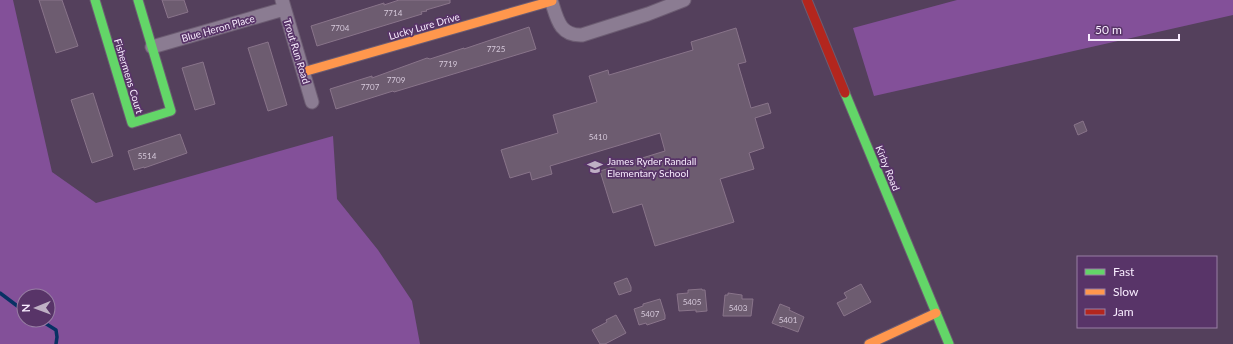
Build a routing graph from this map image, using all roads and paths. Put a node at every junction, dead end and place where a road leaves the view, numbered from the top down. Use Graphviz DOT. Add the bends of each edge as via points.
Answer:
graph roads {
  1 [pos="95,0"];
  2 [pos="138,0"];
  3 [pos="684,0"];
  4 [pos="807,0"];
  5 [pos="551,1"];
  6 [pos="283,5"];
  7 [pos="152,47"];
  8 [pos="303,72"];
  9 [pos="312,102"];
  10 [pos="936,313"];
  11 [pos="869,344"];
  12 [pos="949,344"];
  1 -- 7 [label="street, Fishermens Court" via="132,123 171,111"];
  2 -- 7 [label="street, Fishermens Court"];
  3 -- 5 [label="street" via="582,35 573,35 560,26"];
  4 -- 10 [label="street, Kirby Road"];
  5 -- 8 [label="street, Lucky Lure Drive"];
  6 -- 7 [label="street, Blue Heron Place"];
  6 -- 8 [label="street, Trout Run Road"];
  8 -- 9 [label="street, Trout Run Road"];
  10 -- 11 [label="street"];
  10 -- 12 [label="street, Kirby Road"];
}
